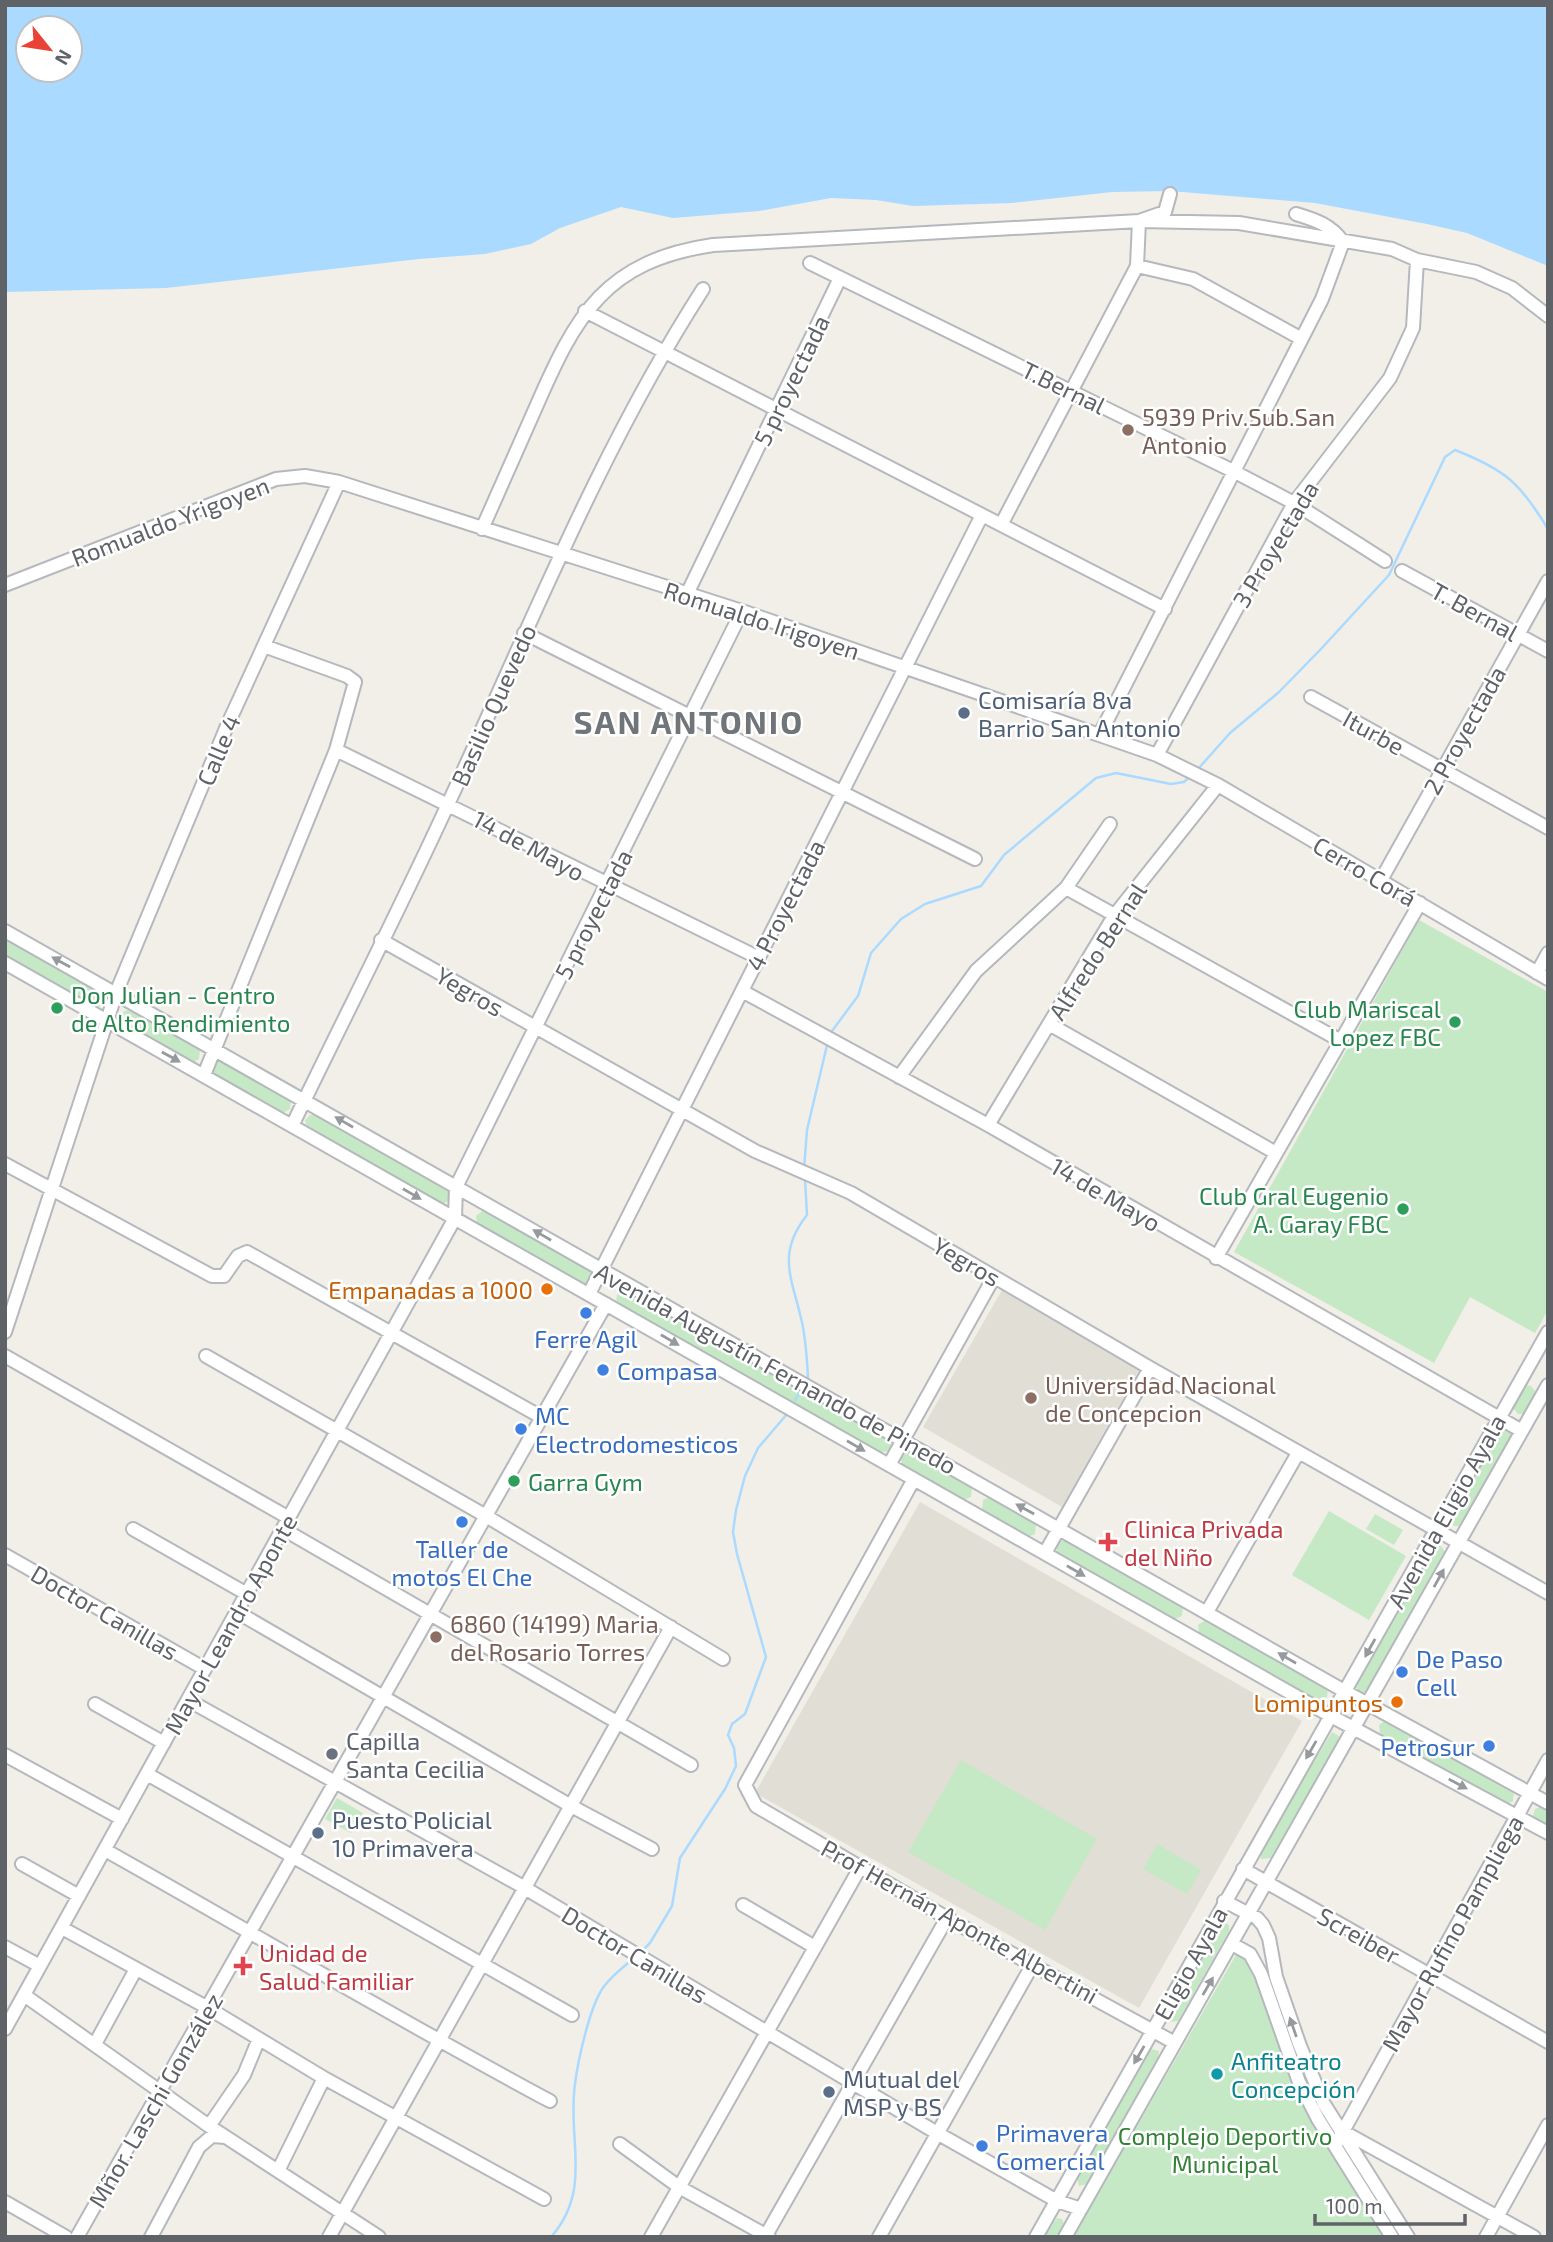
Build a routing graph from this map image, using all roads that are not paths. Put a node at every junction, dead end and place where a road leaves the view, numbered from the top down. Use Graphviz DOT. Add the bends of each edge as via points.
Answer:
graph roads {
  1 [pos="1170,194"];
  2 [pos="1296,214"];
  3 [pos="1139,221"];
  4 [pos="1343,242"];
  5 [pos="1417,260"];
  6 [pos="810,263"];
  7 [pos="1137,266"];
  8 [pos="840,278"];
  9 [pos="703,289"];
  10 [pos="585,311"];
  11 [pos="1548,316"];
  12 [pos="1300,338"];
  13 [pos="663,352"];
  14 [pos="1072,390"];
  15 [pos="776,411"];
  16 [pos="1235,472"];
  17 [pos="339,482"];
  18 [pos="1294,503"];
  19 [pos="982,515"];
  20 [pos="1001,525"];
  21 [pos="482,529"];
  22 [pos="562,555"];
  23 [pos="1385,561"];
  24 [pos="1402,571"];
  25 [pos="1548,580"];
  26 [pos="5,585"];
  27 [pos="687,594"];
  28 [pos="1165,608"];
  29 [pos="742,611"];
  30 [pos="524,633"];
  31 [pos="1518,634"];
  32 [pos="264,646"];
  33 [pos="1548,651"];
  34 [pos="905,668"];
  35 [pos="1311,697"];
  36 [pos="691,716"];
  37 [pos="1100,734"];
  38 [pos="336,750"];
  39 [pos="1157,755"];
  40 [pos="1181,767"];
  41 [pos="1441,769"];
  42 [pos="1218,785"];
  43 [pos="841,794"];
  44 [pos="448,803"];
  45 [pos="1110,824"];
  46 [pos="1548,828"];
  47 [pos="975,859"];
  48 [pos="1381,880"];
  49 [pos="607,886"];
  50 [pos="1066,888"];
  51 [pos="1420,903"];
  52 [pos="1114,916"];
  53 [pos="5,930"];
  54 [pos="382,940"];
  55 [pos="1548,953"];
  56 [pos="759,958"];
  57 [pos="5,963"];
  58 [pos="1542,976"];
  59 [pos="742,990"];
  60 [pos="116,993"];
  61 [pos="107,1021"];
  62 [pos="1049,1024"];
  63 [pos="536,1028"];
  64 [pos="1341,1041"];
  65 [pos="217,1050"];
  66 [pos="204,1075"];
  67 [pos="899,1077"];
  68 [pos="305,1100"];
  69 [pos="682,1111"];
  70 [pos="988,1125"];
  71 [pos="292,1126"];
  72 [pos="1276,1153"];
  73 [pos="5,1164"];
  74 [pos="456,1187"];
  75 [pos="51,1191"];
  76 [pos="455,1219"];
  77 [pos="1216,1258"];
  78 [pos="601,1269"];
  79 [pos="994,1277"];
  80 [pos="589,1294"];
  81 [pos="606,1304"];
  82 [pos="393,1331"];
  83 [pos="5,1332"];
  84 [pos="1548,1332"];
  85 [pos="5,1356"];
  86 [pos="206,1356"];
  87 [pos="1150,1368"];
  88 [pos="1525,1372"];
  89 [pos="1548,1385"];
  90 [pos="1499,1417"];
  91 [pos="543,1418"];
  92 [pos="338,1430"];
  93 [pos="1522,1431"];
  94 [pos="904,1440"];
  95 [pos="1298,1452"];
  96 [pos="889,1465"];
  97 [pos="914,1479"];
  98 [pos="486,1516"];
  99 [pos="286,1524"];
  100 [pos="1059,1528"];
  101 [pos="133,1529"];
  102 [pos="1435,1529"];
  103 [pos="1459,1543"];
  104 [pos="1045,1553"];
  105 [pos="5,1555"];
  106 [pos="1548,1593"];
  107 [pos="247,1594"];
  108 [pos="237,1612"];
  109 [pos="1207,1612"];
  110 [pos="432,1615"];
  111 [pos="671,1627"];
  112 [pos="723,1660"];
  113 [pos="205,1669"];
  114 [pos="1346,1692"];
  115 [pos="385,1698"];
  116 [pos="188,1700"];
  117 [pos="1370,1702"];
  118 [pos="95,1704"];
  119 [pos="1331,1716"];
  120 [pos="619,1723"];
  121 [pos="1355,1728"];
  122 [pos="164,1743"];
  123 [pos="5,1755"];
  124 [pos="1548,1760"];
  125 [pos="691,1765"];
  126 [pos="147,1774"];
  127 [pos="336,1783"];
  128 [pos="1530,1793"];
  129 [pos="1548,1803"];
  130 [pos="572,1806"];
  131 [pos="1517,1815"];
  132 [pos="122,1819"];
  133 [pos="1548,1833"];
  134 [pos="652,1849"];
  135 [pos="105,1850"];
  136 [pos="294,1857"];
  137 [pos="22,1864"];
  138 [pos="861,1866"];
  139 [pos="1243,1869"];
  140 [pos="1267,1883"];
  141 [pos="527,1890"];
  142 [pos="79,1896"];
  143 [pos="1224,1901"];
  144 [pos="743,1905"];
  145 [pos="1249,1914"];
  146 [pos="947,1918"];
  147 [pos="62,1927"];
  148 [pos="252,1932"];
  149 [pos="1232,1944"];
  150 [pos="813,1946"];
  151 [pos="5,1947"];
  152 [pos="1034,1962"];
  153 [pos="40,1966"];
  154 [pos="482,1966"];
  155 [pos="136,1969"];
  156 [pos="1429,1974"];
  157 [pos="24,1995"];
  158 [pos="208,2008"];
  159 [pos="572,2015"];
  160 [pos="5,2029"];
  161 [pos="1154,2029"];
  162 [pos="765,2031"];
  163 [pos="258,2041"];
  164 [pos="438,2041"];
  165 [pos="1548,2042"];
  166 [pos="1175,2043"];
  167 [pos="95,2044"];
  168 [pos="324,2078"];
  169 [pos="852,2083"];
  170 [pos="159,2091"];
  171 [pos="550,2101"];
  172 [pos="397,2118"];
  173 [pos="1548,2125"];
  174 [pos="209,2126"];
  175 [pos="1342,2130"];
  176 [pos="937,2133"];
  177 [pos="226,2137"];
  178 [pos="620,2144"];
  179 [pos="1336,2144"];
  180 [pos="278,2171"];
  181 [pos="679,2188"];
  182 [pos="544,2199"];
  183 [pos="1057,2201"];
  184 [pos="5,2202"];
  185 [pos="1081,2209"];
  186 [pos="342,2214"];
  187 [pos="1498,2216"];
  188 [pos="767,2236"];
  189 [pos="66,2237"];
  190 [pos="77,2237"];
  191 [pos="151,2237"];
  192 [pos="329,2237"];
  193 [pos="379,2237"];
  194 [pos="651,2237"];
  195 [pos="878,2237"];
  196 [pos="1036,2237"];
  197 [pos="1065,2237"];
  198 [pos="1392,2237"];
  199 [pos="1408,2237"];
  200 [pos="1486,2237"];
  201 [pos="1534,2237"];
  1 -- 3 [label="street" via="1165,212"];
  2 -- 4 [label="street" via="1323,222"];
  3 -- 4 [label="street" via="1239,223"];
  3 -- 7 [label="street"];
  3 -- 10 [label="street" via="687,249 619,279"];
  4 -- 5 [label="street" via="1392,249"];
  4 -- 12 [label="street" via="1322,299"];
  5 -- 11 [label="street" via="1476,272 1512,288"];
  5 -- 18 [label="street, 3 Proyectada" via="1413,328 1390,378"];
  6 -- 8 [label="street, T.Bernal"];
  7 -- 12 [label="street" via="1193,279"];
  7 -- 14 [label="street"];
  8 -- 14 [label="street, T.Bernal"];
  8 -- 15 [label="street, 5 proyectada"];
  9 -- 13 [label="street, Basilio Quevedo"];
  10 -- 13 [label="street"];
  10 -- 21 [label="street" via="557,357"];
  12 -- 16 [label="street"];
  13 -- 15 [label="street"];
  13 -- 22 [label="street, Basilio Quevedo"];
  14 -- 16 [label="street, T.Bernal"];
  14 -- 20 [label="street"];
  15 -- 19 [label="street"];
  15 -- 27 [label="street, 5 proyectada"];
  16 -- 18 [label="street, T.Bernal"];
  16 -- 28 [label="street"];
  17 -- 21 [label="street, Romualdo Irigoyen"];
  17 -- 26 [label="street, Romualdo Yrigoyen" via="276,479"];
  17 -- 32 [label="street, Calle 4"];
  18 -- 23 [label="street, T.Bernal"];
  18 -- 39 [label="street, 3 Proyectada"];
  19 -- 20 [label="street"];
  19 -- 34 [label="street, 4 Proyectada"];
  20 -- 28 [label="street"];
  21 -- 22 [label="street, Romualdo Irigoyen"];
  22 -- 27 [label="street, Romualdo Irigoyen"];
  22 -- 30 [label="street, Basilio Quevedo"];
  24 -- 31 [label="street, T. Bernal"];
  25 -- 31 [label="street, 2 Proyectada"];
  27 -- 29 [label="street, Romualdo Irigoyen"];
  28 -- 37 [label="street"];
  29 -- 34 [label="street, Romualdo Irigoyen"];
  29 -- 36 [label="street, 5 proyectada"];
  30 -- 36 [label="street"];
  30 -- 44 [label="street, Basilio Quevedo"];
  31 -- 33 [label="street, T. Bernal"];
  31 -- 41 [label="street, 2 Proyectada"];
  32 -- 38 [label="street" via="355,682"];
  32 -- 60 [label="street, Calle 4"];
  34 -- 37 [label="street, Romualdo Irigoyen"];
  34 -- 43 [label="street, 4 Proyectada"];
  35 -- 41 [label="street, Iturbe"];
  36 -- 43 [label="street"];
  36 -- 49 [label="street, 5 proyectada"];
  37 -- 39 [label="street, Romualdo Irigoyen"];
  38 -- 44 [label="street, 14 de Mayo"];
  38 -- 65 [label="street"];
  39 -- 40 [label="street, Romualdo Irigoyen"];
  40 -- 42 [label="street, Cerro Corá"];
  41 -- 46 [label="street, Iturbe"];
  41 -- 48 [label="street, 2 Proyectada"];
  42 -- 48 [label="street, Cerro Corá"];
  42 -- 52 [label="street, Alfredo Bernal"];
  43 -- 47 [label="street"];
  43 -- 56 [label="street, 4 Proyectada"];
  44 -- 49 [label="street, 14 de Mayo"];
  44 -- 54 [label="street, Basilio Quevedo"];
  45 -- 50 [label="street"];
  48 -- 51 [label="street, Cerro Corá"];
  49 -- 56 [label="street, 14 de Mayo"];
  49 -- 63 [label="street, 5 proyectada"];
  50 -- 52 [label="street"];
  50 -- 67 [label="street" via="976,971"];
  51 -- 58 [label="street, Cerro Corá"];
  51 -- 64 [label="street"];
  52 -- 62 [label="street, Alfredo Bernal"];
  52 -- 64 [label="street"];
  60 -- 53 [label="street, Avenida Augustín Fernando de Pinedo, one-way"];
  54 -- 63 [label="street, Yegros"];
  54 -- 68 [label="street, Basilio Quevedo"];
  55 -- 58 [label="street"];
  56 -- 59 [label="street, 4 Proyectada"];
  57 -- 61 [label="street, Avenida Augustín Fernando de Pinedo"];
  59 -- 67 [label="street, 14 de Mayo"];
  59 -- 69 [label="street, 4 Proyectada"];
  60 -- 61 [label="street, Calle 4"];
  60 -- 65 [label="street, Avenida Augustín Fernando de Pinedo"];
  61 -- 66 [label="street, Avenida Augustín Fernando de Pinedo, one-way"];
  61 -- 75 [label="street, Calle 4"];
  62 -- 70 [label="street, Alfredo Bernal"];
  62 -- 72 [label="street"];
  63 -- 69 [label="street, Yegros"];
  63 -- 74 [label="street, 5 proyectada"];
  64 -- 72 [label="street"];
  65 -- 66 [label="street"];
  65 -- 68 [label="street, Avenida Augustín Fernando de Pinedo"];
  66 -- 71 [label="street, Avenida Augustín Fernando de Pinedo"];
  67 -- 70 [label="street, 14 de Mayo"];
  68 -- 71 [label="street, Basilio Quevedo"];
  74 -- 68 [label="street, Avenida Augustín Fernando de Pinedo, one-way"];
  69 -- 78 [label="street, 4 Proyectada"];
  69 -- 79 [label="street, Yegros" via="798,1172 851,1193"];
  70 -- 77 [label="street, 14 de Mayo"];
  71 -- 76 [label="street, Avenida Augustín Fernando de Pinedo, one-way"];
  72 -- 77 [label="street"];
  73 -- 75 [label="street"];
  74 -- 76 [label="street, 5 proyectada"];
  78 -- 74 [label="street, Avenida Augustín Fernando de Pinedo, one-way"];
  75 -- 82 [label="street" via="212,1276 224,1276 238,1256 247,1252"];
  75 -- 83 [label="street, Calle 4"];
  76 -- 80 [label="street, Avenida Augustín Fernando de Pinedo"];
  76 -- 82 [label="street, Mayor Leandro Aponte"];
  77 -- 90 [label="street, 14 de Mayo"];
  78 -- 80 [label="street, 4 Proyectada"];
  78 -- 94 [label="street, Avenida Augustín Fernando de Pinedo"];
  79 -- 87 [label="street, Yegros"];
  79 -- 94 [label="street"];
  80 -- 81 [label="street, Avenida Augustín Fernando de Pinedo"];
  81 -- 91 [label="street, Mñor. Laschi González"];
  81 -- 96 [label="street, Avenida Augustín Fernando de Pinedo, one-way"];
  82 -- 91 [label="street"];
  82 -- 92 [label="street, Mayor Leandro Aponte"];
  84 -- 88 [label="street, Avenida Eligio Ayala"];
  85 -- 99 [label="street"];
  86 -- 92 [label="street"];
  87 -- 95 [label="street, Yegros"];
  87 -- 100 [label="street"];
  88 -- 89 [label="street"];
  88 -- 90 [label="street, Avenida Eligio Ayala"];
  89 -- 93 [label="street, Avenida Eligio Ayala"];
  90 -- 93 [label="street, 14 de Mayo"];
  90 -- 102 [label="street, Avenida Eligio Ayala"];
  91 -- 98 [label="street, Mñor. Laschi González"];
  92 -- 98 [label="street"];
  92 -- 99 [label="street, Mayor Leandro Aponte"];
  93 -- 103 [label="street, Avenida Eligio Ayala"];
  94 -- 96 [label="street"];
  100 -- 94 [label="street, Avenida Augustín Fernando de Pinedo, one-way"];
  95 -- 102 [label="street, Yegros"];
  95 -- 109 [label="street"];
  96 -- 97 [label="street, Avenida Augustín Fernando de Pinedo"];
  97 -- 104 [label="street, Avenida Augustín Fernando de Pinedo"];
  97 -- 138 [label="street, Prof Hernán Aponte Albertini" via="745,1785 756,1806"];
  98 -- 110 [label="street, Mñor. Laschi González"];
  98 -- 111 [label="street"];
  99 -- 107 [label="street, Mayor Leandro Aponte"];
  99 -- 110 [label="street"];
  100 -- 104 [label="street"];
  100 -- 109 [label="street, Avenida Augustín Fernando de Pinedo"];
  101 -- 107 [label="street"];
  102 -- 103 [label="street, Yegros"];
  102 -- 114 [label="street, Avenida Eligio Ayala, one-way"];
  103 -- 106 [label="street, Yegros"];
  117 -- 103 [label="street, Avenida Eligio Ayala, one-way"];
  104 -- 119 [label="street, Avenida Augustín Fernando de Pinedo, one-way"];
  105 -- 113 [label="street, Doctor Canillas"];
  107 -- 108 [label="street, Mayor Leandro Aponte"];
  108 -- 113 [label="street, Mayor Leandro Aponte"];
  108 -- 115 [label="street"];
  114 -- 109 [label="street, Avenida Augustín Fernando de Pinedo, one-way"];
  110 -- 115 [label="street, Mñor. Laschi González"];
  110 -- 120 [label="street"];
  111 -- 112 [label="street"];
  111 -- 120 [label="street"];
  113 -- 116 [label="street, Mayor Leandro Aponte"];
  114 -- 117 [label="street, Avenida Augustín Fernando de Pinedo"];
  114 -- 119 [label="street, Eligio Ayala"];
  115 -- 127 [label="street, Mñor. Laschi González"];
  115 -- 130 [label="street"];
  116 -- 122 [label="street, Mayor Leandro Aponte"];
  116 -- 127 [label="street, Doctor Canillas"];
  117 -- 121 [label="street, Eligio Ayala"];
  117 -- 128 [label="street, Avenida Augustín Fernando de Pinedo"];
  118 -- 122 [label="street"];
  119 -- 121 [label="street, Avenida Augustín Fernando de Pinedo"];
  119 -- 139 [label="street, Eligio Ayala, one-way"];
  120 -- 125 [label="street"];
  120 -- 130 [label="street"];
  121 -- 131 [label="street, Avenida Augustín Fernando de Pinedo, one-way"];
  121 -- 140 [label="street, Eligio Ayala"];
  122 -- 126 [label="street, Mayor Leandro Aponte"];
  123 -- 132 [label="street"];
  124 -- 128 [label="street, Mayor Rufino Pampliega"];
  126 -- 132 [label="street, Mayor Leandro Aponte"];
  126 -- 136 [label="street"];
  127 -- 136 [label="street, Mñor. Laschi González"];
  127 -- 141 [label="street, Doctor Canillas"];
  128 -- 129 [label="street, Avenida Augustín Fernando de Pinedo"];
  128 -- 131 [label="street, Mayor Rufino Pampliega"];
  130 -- 134 [label="street"];
  130 -- 141 [label="street"];
  131 -- 133 [label="street, Avenida Augustín Fernando de Pinedo"];
  131 -- 156 [label="street, Mayor Rufino Pampliega"];
  132 -- 135 [label="street, Mayor Leandro Aponte"];
  135 -- 142 [label="street, Mayor Leandro Aponte"];
  135 -- 148 [label="street"];
  136 -- 148 [label="street, Mñor. Laschi González"];
  136 -- 154 [label="street"];
  137 -- 142 [label="street"];
  138 -- 146 [label="street, Prof Hernán Aponte Albertini"];
  138 -- 150 [label="street"];
  139 -- 140 [label="street, Screiber"];
  139 -- 143 [label="street, Eligio Ayala"];
  140 -- 145 [label="street, Eligio Ayala"];
  140 -- 156 [label="street, Screiber"];
  141 -- 154 [label="street"];
  141 -- 162 [label="street, Doctor Canillas"];
  142 -- 147 [label="street, Mayor Leandro Aponte"];
  143 -- 145 [label="street"];
  143 -- 161 [label="street, Eligio Ayala"];
  144 -- 150 [label="street"];
  145 -- 149 [label="street, Eligio Ayala"];
  175 -- 145 [label="street, one-way" via="1324,2104 1300,2046 1276,1977 1269,1938 1257,1918"];
  146 -- 152 [label="street, Prof Hernán Aponte Albertini"];
  146 -- 169 [label="street"];
  147 -- 153 [label="street, Mayor Leandro Aponte"];
  147 -- 155 [label="street"];
  148 -- 158 [label="street, Mñor. Laschi González"];
  148 -- 164 [label="street"];
  166 -- 149 [label="street, Eligio Ayala, one-way"];
  149 -- 179 [label="street" via="1250,1955 1261,1974 1298,2082"];
  150 -- 162 [label="street"];
  151 -- 153 [label="street"];
  152 -- 161 [label="street, Prof Hernán Aponte Albertini"];
  152 -- 176 [label="street"];
  153 -- 157 [label="street, Mayor Leandro Aponte"];
  154 -- 159 [label="street"];
  154 -- 164 [label="street"];
  155 -- 158 [label="street"];
  155 -- 167 [label="street"];
  156 -- 165 [label="street, Screiber"];
  156 -- 175 [label="street, Mayor Rufino Pampliega"];
  157 -- 160 [label="street, Mayor Leandro Aponte"];
  157 -- 167 [label="street"];
  158 -- 163 [label="street"];
  158 -- 170 [label="street, Mñor. Laschi González"];
  161 -- 166 [label="street, Prof Hernán Aponte Albertini"];
  161 -- 183 [label="street, Eligio Ayala, one-way"];
  162 -- 169 [label="street, Doctor Canillas"];
  162 -- 181 [label="street"];
  163 -- 168 [label="street"];
  163 -- 174 [label="street" via="243,2075"];
  164 -- 171 [label="street"];
  164 -- 172 [label="street"];
  166 -- 185 [label="street, Eligio Ayala"];
  167 -- 170 [label="street"];
  168 -- 172 [label="street"];
  168 -- 180 [label="street"];
  169 -- 176 [label="street, Doctor Canillas"];
  169 -- 188 [label="street"];
  170 -- 174 [label="street"];
  170 -- 190 [label="street, Mñor. Laschi González"];
  172 -- 182 [label="street"];
  172 -- 186 [label="street"];
  173 -- 187 [label="street"];
  174 -- 177 [label="street"];
  175 -- 179 [label="street, Mayor Rufino Pampliega"];
  175 -- 187 [label="street"];
  175 -- 199 [label="street"];
  176 -- 183 [label="street, Doctor Canillas"];
  176 -- 195 [label="street"];
  177 -- 180 [label="street"];
  177 -- 191 [label="street" via="212,2136 200,2147"];
  178 -- 181 [label="street"];
  179 -- 198 [label="street"];
  180 -- 186 [label="street"];
  181 -- 188 [label="street"];
  181 -- 194 [label="street"];
  183 -- 185 [label="street, Doctor Canillas"];
  183 -- 196 [label="street, Eligio Ayala"];
  184 -- 189 [label="street"];
  185 -- 197 [label="street, Eligio Ayala"];
  186 -- 192 [label="street"];
  186 -- 193 [label="street"];
  187 -- 200 [label="street"];
  187 -- 201 [label="street"];
}
